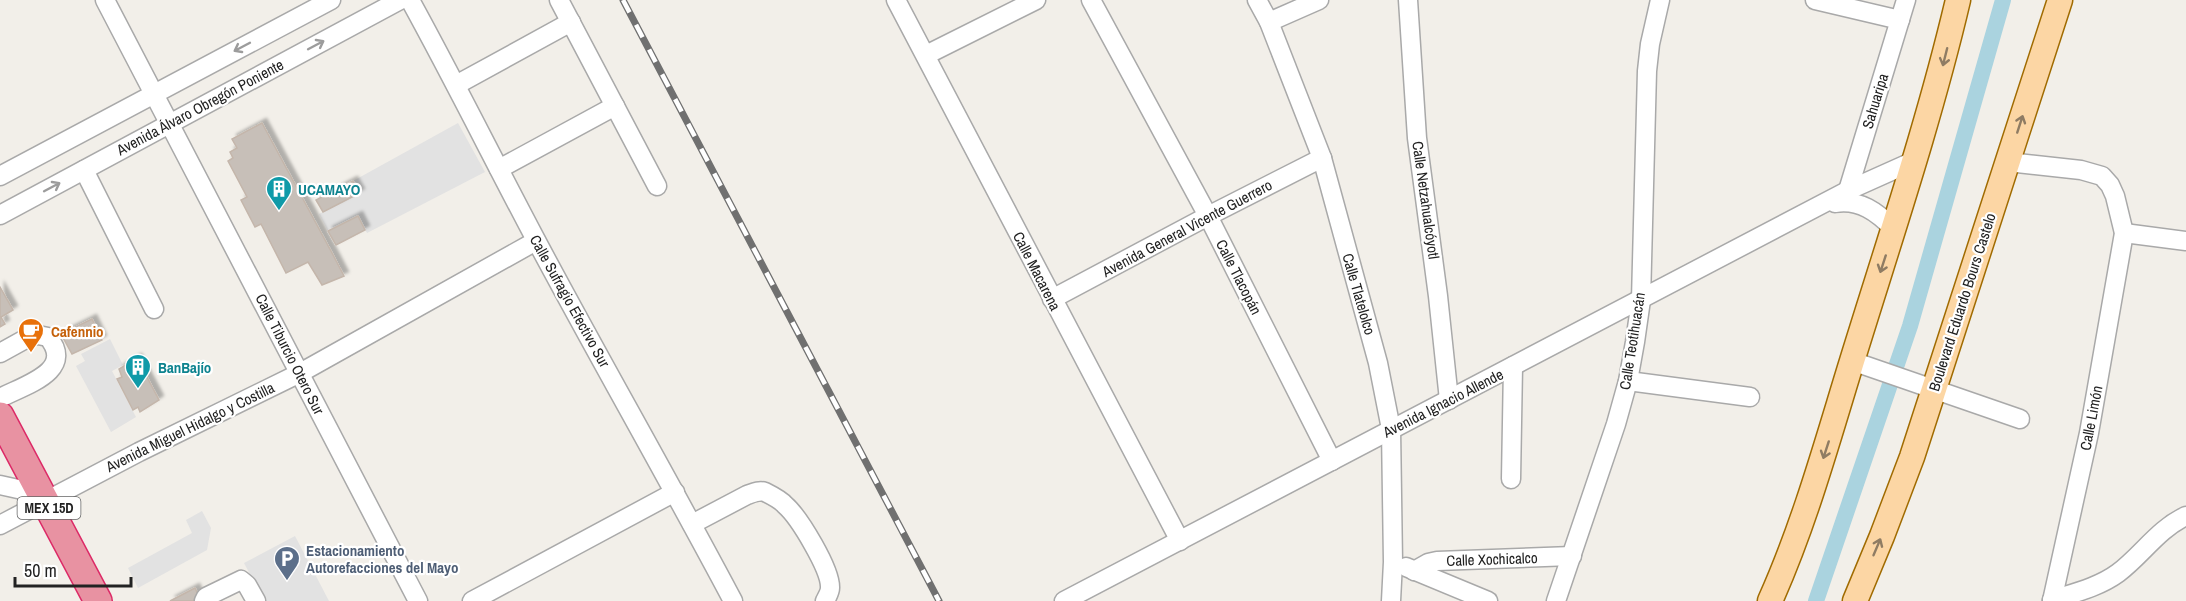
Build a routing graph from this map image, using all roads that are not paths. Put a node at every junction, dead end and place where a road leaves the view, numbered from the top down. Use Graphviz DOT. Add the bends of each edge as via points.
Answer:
graph roads {
  1 [pos="105,0"];
  2 [pos="331,0"];
  3 [pos="400,0"];
  4 [pos="410,0"];
  5 [pos="559,0"];
  6 [pos="896,0"];
  7 [pos="1036,0"];
  8 [pos="1091,0"];
  9 [pos="1257,0"];
  10 [pos="1319,0"];
  11 [pos="1408,0"];
  12 [pos="1660,0"];
  13 [pos="1815,0"];
  14 [pos="1906,0"];
  15 [pos="1958,0"];
  16 [pos="2060,0"];
  17 [pos="1900,20"];
  18 [pos="1269,21"];
  19 [pos="571,22"];
  20 [pos="926,56"];
  21 [pos="456,85"];
  22 [pos="615,106"];
  23 [pos="163,108"];
  24 [pos="1322,158"];
  25 [pos="1916,160"];
  26 [pos="2008,162"];
  27 [pos="499,169"];
  28 [pos="84,170"];
  29 [pos="0,176"];
  30 [pos="657,186"];
  31 [pos="1847,196"];
  32 [pos="0,215"];
  33 [pos="1208,216"];
  34 [pos="1894,229"];
  35 [pos="2124,233"];
  36 [pos="536,241"];
  37 [pos="2186,241"];
  38 [pos="1052,299"];
  39 [pos="1641,300"];
  40 [pos="154,309"];
  41 [pos="0,353"];
  42 [pos="1859,364"];
  43 [pos="1513,366"];
  44 [pos="300,373"];
  45 [pos="1628,381"];
  46 [pos="1929,386"];
  47 [pos="1750,397"];
  48 [pos="0,398"];
  49 [pos="1449,400"];
  50 [pos="0,416"];
  51 [pos="2020,419"];
  52 [pos="1391,429"];
  53 [pos="1332,461"];
  54 [pos="1511,479"];
  55 [pos="0,485"];
  56 [pos="675,492"];
  57 [pos="41,494"];
  58 [pos="2186,516"];
  59 [pos="692,524"];
  60 [pos="0,525"];
  61 [pos="1180,541"];
  62 [pos="1572,556"];
  63 [pos="1393,562"];
  64 [pos="1414,571"];
  65 [pos="98,601"];
  66 [pos="204,601"];
  67 [pos="256,601"];
  68 [pos="418,601"];
  69 [pos="472,601"];
  70 [pos="733,601"];
  71 [pos="825,601"];
  72 [pos="1064,601"];
  73 [pos="1391,601"];
  74 [pos="1488,601"];
  75 [pos="1556,601"];
  76 [pos="1770,601"];
  77 [pos="1855,601"];
  78 [pos="2052,601"];
  1 -- 23 [label="street, Calle Tiburcio Otero Sur"];
  2 -- 23 [label="street, Avenida Álvaro Obregón Poniente, one-way"];
  23 -- 3 [label="street, Avenida Álvaro Obregón Poniente, one-way"];
  4 -- 21 [label="street, Calle Sufragio Efectivo Sur"];
  5 -- 19 [label="street"];
  6 -- 20 [label="street, Calle Macarena"];
  7 -- 20 [label="street"];
  8 -- 33 [label="street, Calle Tlacopán"];
  9 -- 18 [label="street, Calle Tlatelolco"];
  10 -- 18 [label="street"];
  11 -- 49 [label="street, Calle Netzahualcóyotl" via="1417,138"];
  12 -- 39 [label="street, Calle Teotihuacán" via="1647,71"];
  13 -- 17 [label="street"];
  14 -- 17 [label="street, Sahuaripa"];
  15 -- 25 [label="main road, one-way"];
  26 -- 16 [label="main road, Boulevard Eduardo Bours Castelo, one-way"];
  17 -- 31 [label="street, Sahuaripa"];
  18 -- 24 [label="street, Calle Tlatelolco"];
  19 -- 21 [label="street"];
  19 -- 22 [label="street"];
  20 -- 38 [label="street, Calle Macarena"];
  21 -- 27 [label="street, Calle Sufragio Efectivo Sur"];
  22 -- 27 [label="street"];
  22 -- 30 [label="street"];
  23 -- 28 [label="street, Avenida Álvaro Obregón Poniente"];
  23 -- 29 [label="street, Avenida Álvaro Obregón Poniente"];
  23 -- 44 [label="street, Calle Tiburcio Otero Sur"];
  24 -- 33 [label="street, Avenida General Vicente Guerrero"];
  24 -- 52 [label="street, Calle Tlatelolco" via="1378,363"];
  25 -- 31 [label="street, Avenida Ignacio Allende"];
  25 -- 34 [label="main road"];
  26 -- 35 [label="street" via="2102,176 2115,196"];
  26 -- 46 [label="main road, Boulevard Eduardo Bours Castelo"];
  27 -- 36 [label="street, Calle Sufragio Efectivo Sur"];
  32 -- 28 [label="street, Avenida Álvaro Obregón Poniente, one-way"];
  28 -- 40 [label="street"];
  31 -- 34 [label="street" via="1873,210"];
  31 -- 39 [label="street, Avenida Ignacio Allende"];
  33 -- 38 [label="street, Avenida General Vicente Guerrero"];
  33 -- 53 [label="street, Calle Tlacopán"];
  34 -- 42 [label="main road, one-way"];
  35 -- 37 [label="street"];
  35 -- 78 [label="street, Calle Limón" via="2089,433"];
  36 -- 44 [label="street, Avenida Miguel Hidalgo y Costilla"];
  36 -- 56 [label="street, Calle Sufragio Efectivo Sur"];
  38 -- 61 [label="street, Calle Macarena"];
  39 -- 43 [label="street, Avenida Ignacio Allende"];
  39 -- 45 [label="street, Calle Teotihuacán"];
  41 -- 48 [label="street" via="38,335 48,337 58,357 48,373"];
  42 -- 46 [label="street"];
  42 -- 76 [label="main road, one-way"];
  43 -- 49 [label="street, Avenida Ignacio Allende"];
  43 -- 54 [label="street"];
  44 -- 57 [label="street, Avenida Miguel Hidalgo y Costilla" via="139,452"];
  44 -- 68 [label="street, Calle Tiburcio Otero Sur"];
  45 -- 47 [label="street"];
  45 -- 62 [label="street, Calle Teotihuacán"];
  46 -- 51 [label="street"];
  77 -- 46 [label="main road, Boulevard Eduardo Bours Castelo, one-way" via="1904,477"];
  49 -- 52 [label="street, Avenida Ignacio Allende"];
  50 -- 57 [label="highway, MEX 15D"];
  52 -- 53 [label="street, Avenida Ignacio Allende"];
  52 -- 63 [label="street, Calle Tlatelolco"];
  53 -- 61 [label="street, Avenida Ignacio Allende"];
  55 -- 57 [label="street"];
  56 -- 59 [label="street, Calle Sufragio Efectivo Sur"];
  56 -- 69 [label="street"];
  57 -- 60 [label="street, Avenida Miguel Hidalgo y Costilla"];
  57 -- 65 [label="highway, MEX 15D"];
  58 -- 78 [label="street" via="2159,533 2116,574"];
  59 -- 70 [label="street, Calle Sufragio Efectivo Sur"];
  59 -- 71 [label="street" via="756,491 785,504 802,526 828,576 830,588"];
  61 -- 72 [label="street, Avenida Ignacio Allende"];
  62 -- 64 [label="street, Calle Xochicalco" via="1437,561"];
  62 -- 75 [label="street, Calle Teotihuacán"];
  63 -- 64 [label="street"];
  63 -- 73 [label="street, Calle Tlatelolco"];
  64 -- 74 [label="street"];
  66 -- 67 [label="street" via="241,580"];
}
